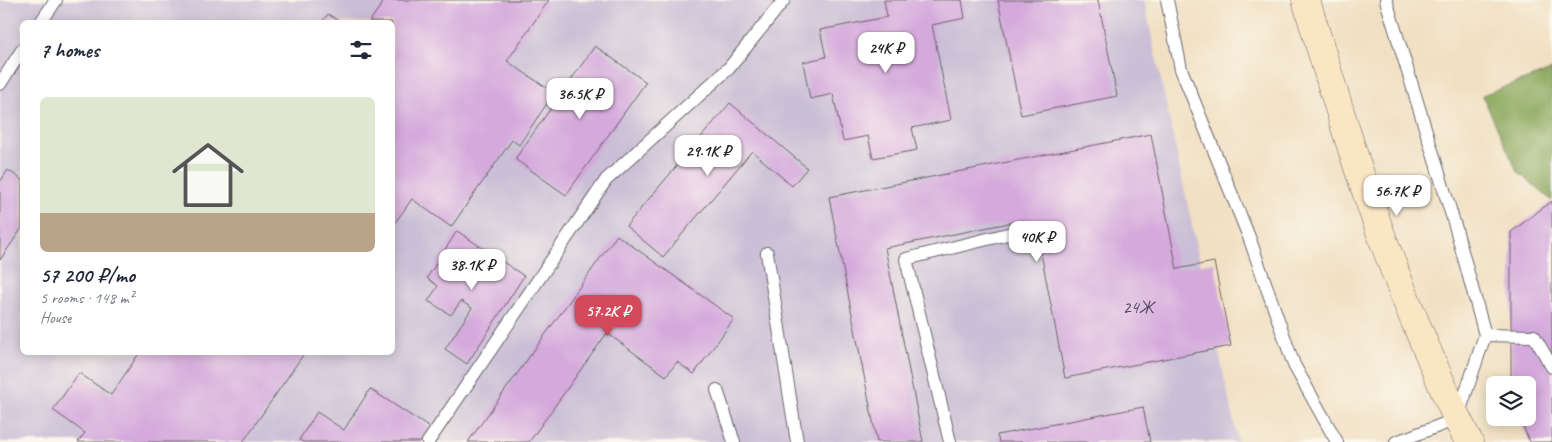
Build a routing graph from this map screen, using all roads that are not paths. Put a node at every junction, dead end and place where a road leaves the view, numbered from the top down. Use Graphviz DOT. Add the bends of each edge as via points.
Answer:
graph roads {
  1 [pos="56,0"];
  2 [pos="784,0"];
  3 [pos="1167,0"];
  4 [pos="1306,0"];
  5 [pos="1386,0"];
  6 [pos="42,20"];
  7 [pos="20,53"];
  8 [pos="0,84"];
  9 [pos="1012,234"];
  10 [pos="767,253"];
  11 [pos="1485,335"];
  12 [pos="1552,367"];
  13 [pos="717,390"];
  14 [pos="1463,430"];
  15 [pos="428,442"];
  16 [pos="734,442"];
  17 [pos="797,442"];
  18 [pos="950,442"];
  19 [pos="1337,442"];
  20 [pos="1396,442"];
  1 -- 6 [label="lane"];
  2 -- 15 [label="lane" via="729,68 606,180"];
  3 -- 19 [label="lane" via="1181,69 1249,237 1294,365"];
  4 -- 14 [label="main road" via="1351,152 1402,292"];
  5 -- 11 [label="lane" via="1456,228"];
  7 -- 8 [label="lane"];
  9 -- 18 [label="lane" via="906,259"];
  10 -- 17 [label="lane"];
  11 -- 12 [label="lane" via="1534,336"];
  11 -- 14 [label="lane"];
  13 -- 16 [label="lane"];
  14 -- 20 [label="lane"];
}
